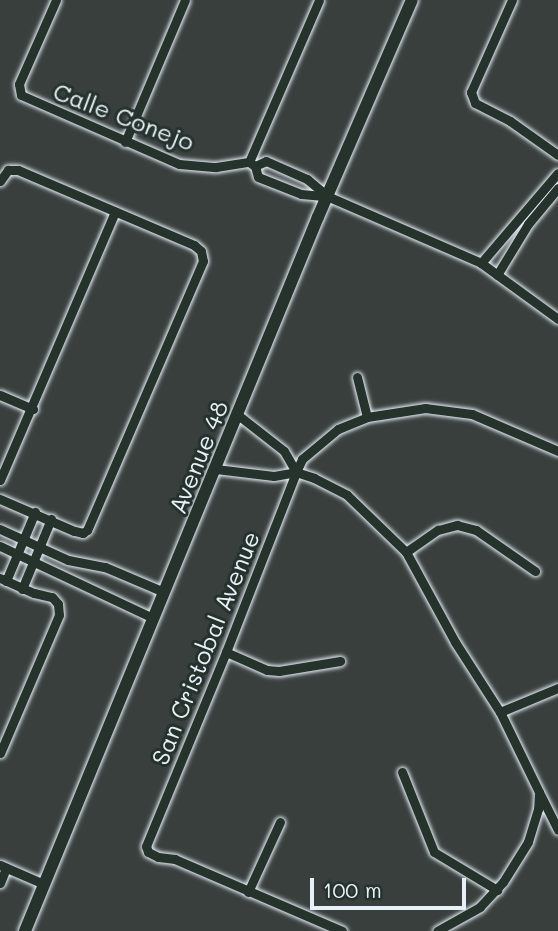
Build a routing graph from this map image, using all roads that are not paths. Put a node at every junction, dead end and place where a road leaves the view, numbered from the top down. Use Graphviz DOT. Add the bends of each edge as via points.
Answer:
graph roads {
  1 [pos="56,0"];
  2 [pos="185,0"];
  3 [pos="319,0"];
  4 [pos="412,0"];
  5 [pos="512,0"];
  6 [pos="125,142"];
  7 [pos="558,155"];
  8 [pos="252,164"];
  9 [pos="558,173"];
  10 [pos="0,181"];
  11 [pos="558,188"];
  12 [pos="327,196"];
  13 [pos="115,212"];
  14 [pos="511,225"];
  15 [pos="522,233"];
  16 [pos="481,263"];
  17 [pos="497,275"];
  18 [pos="558,319"];
  19 [pos="357,377"];
  20 [pos="0,395"];
  21 [pos="33,408"];
  22 [pos="238,415"];
  23 [pos="367,417"];
  24 [pos="558,451"];
  25 [pos="216,469"];
  26 [pos="296,472"];
  27 [pos="0,480"];
  28 [pos="0,499"];
  29 [pos="35,512"];
  30 [pos="51,519"];
  31 [pos="0,529"];
  32 [pos="23,540"];
  33 [pos="0,546"];
  34 [pos="39,547"];
  35 [pos="406,552"];
  36 [pos="18,554"];
  37 [pos="68,560"];
  38 [pos="33,561"];
  39 [pos="535,571"];
  40 [pos="62,575"];
  41 [pos="3,580"];
  42 [pos="22,589"];
  43 [pos="164,592"];
  44 [pos="153,618"];
  45 [pos="226,652"];
  46 [pos="340,661"];
  47 [pos="558,688"];
  48 [pos="500,712"];
  49 [pos="0,753"];
  50 [pos="402,772"];
  51 [pos="539,792"];
  52 [pos="280,822"];
  53 [pos="558,830"];
  54 [pos="3,867"];
  55 [pos="0,883"];
  56 [pos="44,884"];
  57 [pos="497,890"];
  58 [pos="248,892"];
  59 [pos="25,931"];
  60 [pos="342,931"];
  61 [pos="437,931"];
  1 -- 6 [label="street, Calle Conejo" via="19,84 21,95"];
  2 -- 6 [label="street"];
  3 -- 8 [label="street"];
  4 -- 12 [label="main road, Avenue 48"];
  5 -- 7 [label="street" via="471,92 475,103"];
  6 -- 8 [label="street, Calle Conejo" via="179,164"];
  8 -- 12 [label="street, Calle Conejo" via="266,161 307,179"];
  8 -- 12 [label="street" via="258,177 301,194"];
  9 -- 14 [label="street"];
  10 -- 13 [label="street" via="8,170 18,170"];
  11 -- 15 [label="street"];
  12 -- 16 [label="street"];
  12 -- 22 [label="main road, Avenue 48"];
  13 -- 21 [label="street"];
  13 -- 30 [label="street" via="194,244 202,255 202,267 91,523 79,533"];
  14 -- 15 [label="street"];
  14 -- 16 [label="street"];
  15 -- 17 [label="street"];
  16 -- 17 [label="street"];
  17 -- 18 [label="street"];
  19 -- 23 [label="street"];
  20 -- 21 [label="street"];
  21 -- 27 [label="street"];
  22 -- 25 [label="main road, Avenue 48"];
  22 -- 26 [label="street" via="285,451"];
  23 -- 24 [label="street, San Cristobal Avenue" via="425,408 455,410"];
  23 -- 26 [label="street, San Cristobal Avenue" via="338,429 302,459"];
  25 -- 26 [label="street" via="274,476"];
  25 -- 43 [label="main road, Avenue 48"];
  26 -- 35 [label="street" via="347,495"];
  26 -- 45 [label="street, San Cristobal Avenue"];
  28 -- 29 [label="street"];
  29 -- 30 [label="street"];
  29 -- 32 [label="street"];
  30 -- 34 [label="street"];
  31 -- 32 [label="street"];
  32 -- 34 [label="street"];
  32 -- 36 [label="street"];
  33 -- 36 [label="street"];
  34 -- 37 [label="street"];
  34 -- 38 [label="street"];
  35 -- 39 [label="street" via="438,530 457,525 475,530"];
  35 -- 48 [label="street"];
  36 -- 38 [label="street"];
  36 -- 41 [label="street"];
  37 -- 40 [label="street"];
  37 -- 43 [label="street" via="105,567"];
  38 -- 40 [label="street"];
  38 -- 42 [label="street"];
  40 -- 44 [label="street"];
  41 -- 42 [label="street"];
  42 -- 49 [label="street" via="52,597 59,615"];
  43 -- 44 [label="main road, Avenue 48"];
  44 -- 56 [label="main road, Avenue 48"];
  45 -- 46 [label="street" via="279,671"];
  45 -- 58 [label="street, San Cristobal Avenue" via="148,837 148,852 175,859"];
  47 -- 48 [label="street"];
  48 -- 51 [label="street"];
  50 -- 57 [label="street" via="434,852"];
  51 -- 53 [label="street"];
  51 -- 57 [label="street" via="528,842"];
  52 -- 58 [label="street"];
  54 -- 55 [label="street"];
  54 -- 56 [label="street"];
  56 -- 59 [label="main road, Avenue 48"];
  57 -- 61 [label="street" via="467,916"];
  58 -- 60 [label="street"];
}
